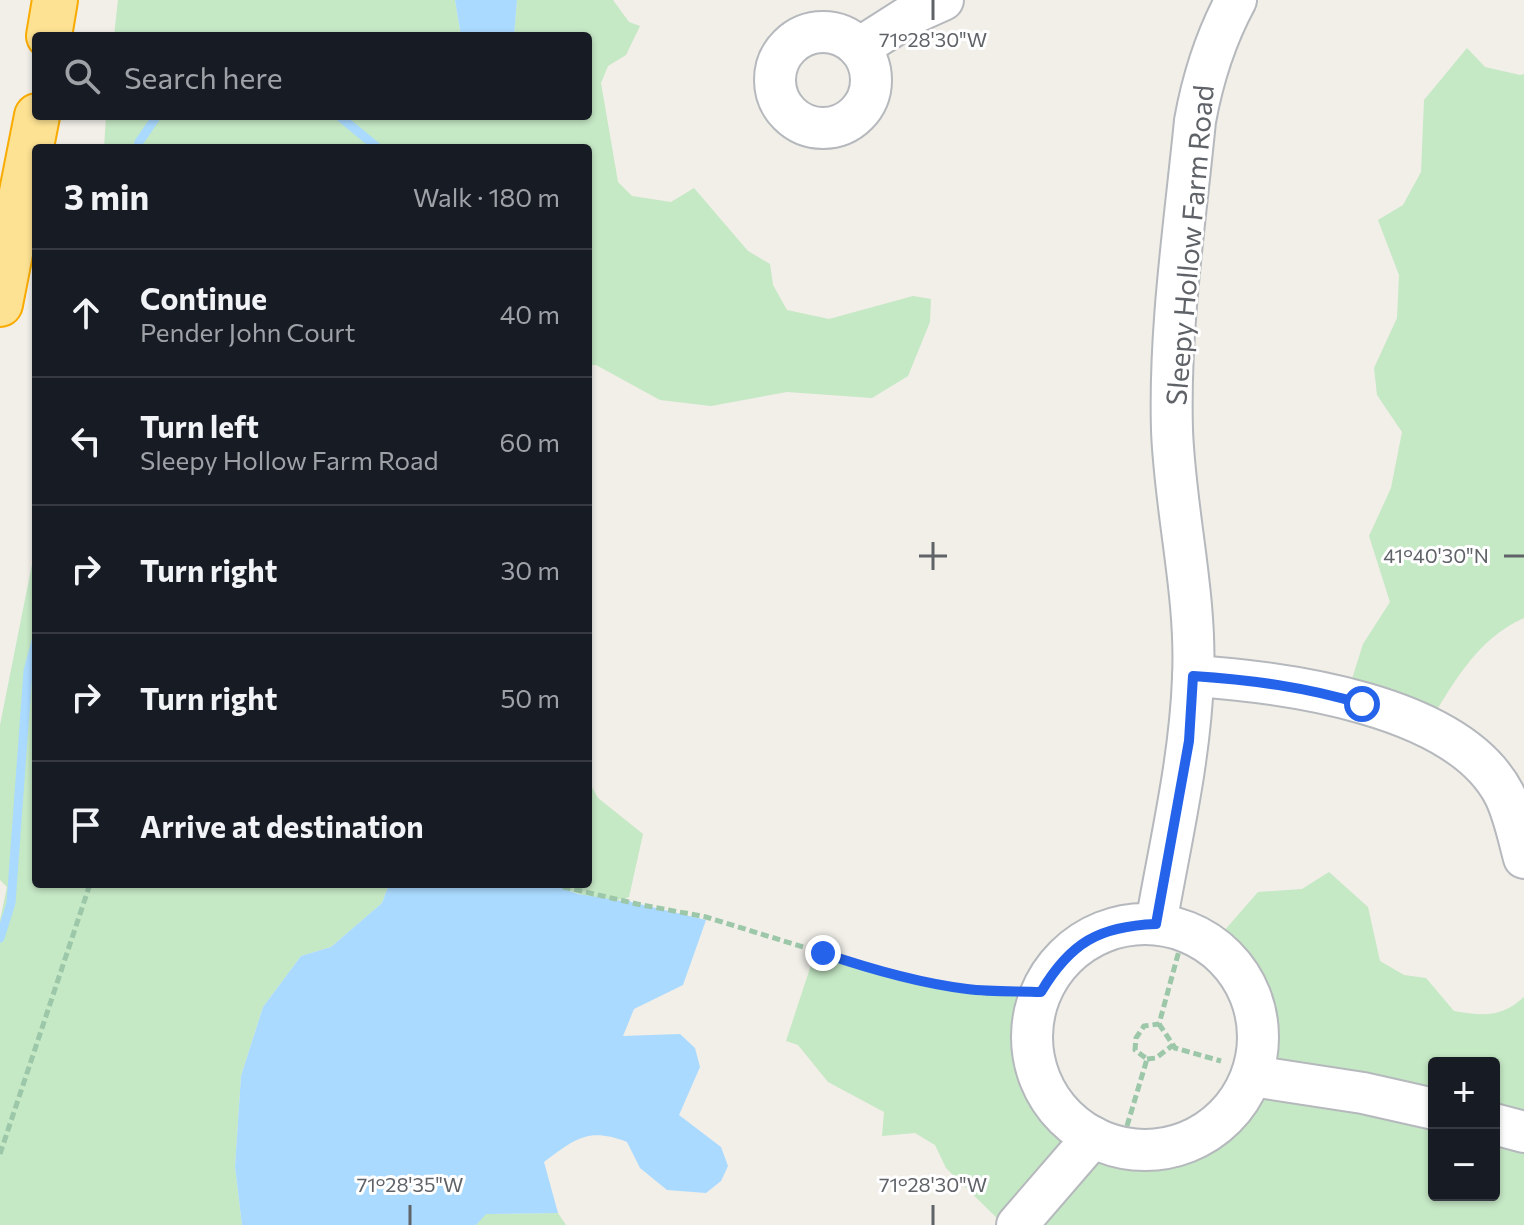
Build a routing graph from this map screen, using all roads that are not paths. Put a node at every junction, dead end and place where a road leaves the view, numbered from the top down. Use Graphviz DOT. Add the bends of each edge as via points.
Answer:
graph roads {
  1 [pos="55,0"];
  2 [pos="943,0"];
  3 [pos="1236,0"];
  4 [pos="50,32"];
  5 [pos="859,48"];
  6 [pos="36,120"];
  7 [pos="0,304"];
  8 [pos="1193,676"];
  9 [pos="1521,832"];
  10 [pos="1171,928"];
  11 [pos="1252,1073"];
  12 [pos="1428,1108"];
  13 [pos="1500,1126"];
  14 [pos="1524,1132"];
  15 [pos="1107,1142"];
  16 [pos="1017,1225"];
  1 -- 4 [label="highway"];
  2 -- 5 [label="street"];
  3 -- 8 [label="street, Sleepy Hollow Farm Road" via="1209,59 1195,121 1172,370 1172,432"];
  6 -- 7 [label="highway"];
  8 -- 9 [label="street" via="1301,687 1430,727 1454,740 1490,774"];
  8 -- 10 [label="street, Sleepy Hollow Farm Road"];
  10 -- 11 [label="street" via="1211,944 1248,990 1258,1018 1259,1047"];
  10 -- 15 [label="street" via="1128,925 1100,933 1076,947 1041,992 1032,1047 1038,1075 1069,1121"];
  11 -- 12 [label="street"];
  11 -- 15 [label="street" via="1237,1104 1214,1127 1186,1143 1155,1150"];
  13 -- 14 [label="street"];
  15 -- 16 [label="street"];
}
